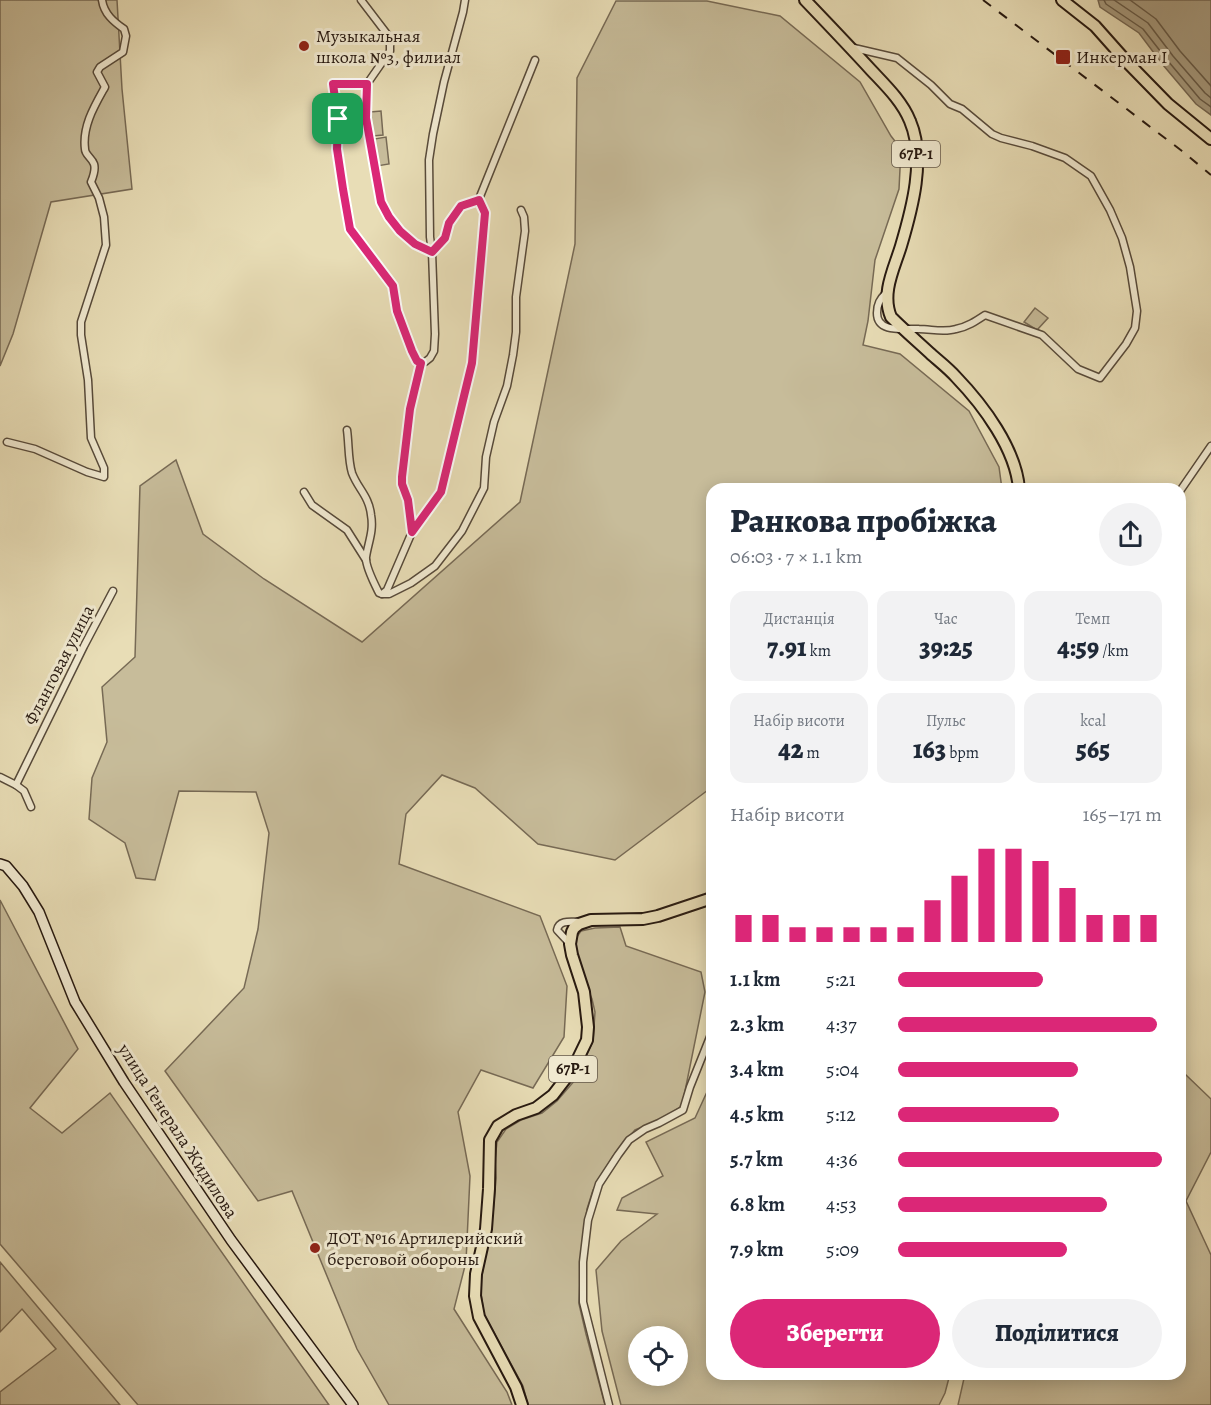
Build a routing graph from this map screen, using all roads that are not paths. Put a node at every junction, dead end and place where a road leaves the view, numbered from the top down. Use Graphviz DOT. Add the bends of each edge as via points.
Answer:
graph roads {
  1 [pos="102,0"];
  2 [pos="361,0"];
  3 [pos="465,0"];
  4 [pos="805,0"];
  5 [pos="1062,0"];
  6 [pos="850,47"];
  7 [pos="536,60"];
  8 [pos="367,84"];
  9 [pos="1211,139"];
  10 [pos="479,200"];
  11 [pos="521,210"];
  12 [pos="432,252"];
  13 [pos="906,332"];
  14 [pos="421,363"];
  15 [pos="347,430"];
  16 [pos="7,442"];
  17 [pos="1211,446"];
  18 [pos="1019,483"];
  19 [pos="1186,483"];
  20 [pos="304,492"];
  21 [pos="412,532"];
  22 [pos="366,560"];
  23 [pos="113,591"];
  24 [pos="384,592"];
  25 [pos="0,777"];
  26 [pos="16,785"];
  27 [pos="31,807"];
  28 [pos="0,864"];
  29 [pos="706,900"];
  30 [pos="706,1047"];
  31 [pos="353,1405"];
  32 [pos="522,1405"];
  33 [pos="609,1405"];
  1 -- 16 [label="street" via="112,21 124,29 126,36 123,52 97,72 105,87 92,110 85,141 85,151 94,164 91,183 104,217 106,245 81,322 91,438 104,477"];
  2 -- 8 [label="street" via="390,42 390,51"];
  3 -- 12 [label="street" via="429,160"];
  4 -- 6 [label="main road, 67Р-1"];
  5 -- 9 [label="main road" via="1095,26 1168,104"];
  6 -- 13 [label="main road, 67Р-1" via="901,106 915,141 914,191 887,300 891,317"];
  6 -- 13 [label="street" via="897,58 992,134 1065,158 1090,176 1110,210 1130,267 1137,310 1135,328 1100,378 1078,369 1042,335 985,315 955,330"];
  7 -- 10 [label="street"];
  8 -- 12 [label="street" via="366,118 381,202 400,231"];
  8 -- 14 [label="street" via="333,84 337,149 348,219 350,229 393,286 397,311 412,351"];
  10 -- 12 [label="street" via="461,206 449,223 445,238"];
  10 -- 21 [label="street" via="485,213 472,363 441,492"];
  11 -- 24 [label="street" via="525,231 516,297 515,344 486,457 484,488 462,531 435,566 411,583 389,594"];
  12 -- 14 [label="street" via="434,351"];
  13 -- 18 [label="main road, 67Р-1" via="956,376 986,413 1006,446"];
  14 -- 21 [label="street" via="410,409 402,477"];
  15 -- 22 [label="street" via="352,471 371,513"];
  17 -- 19 [label="street"];
  20 -- 22 [label="street" via="312,505 347,530"];
  21 -- 24 [label="street"];
  22 -- 24 [label="street" via="376,587"];
  23 -- 26 [label="street, Фланговая улица"];
  25 -- 26 [label="street"];
  26 -- 27 [label="street" via="24,791"];
  28 -- 31 [label="main road, улица Генерала Жидилова" via="23,886 39,912 75,1002 124,1082 231,1240"];
  29 -- 32 [label="main road, 67Р-1" via="658,916 591,920 574,928 570,944 584,992 587,1040 573,1069 553,1095 498,1126 490,1140 486,1229 475,1296 479,1317"];
  30 -- 33 [label="street" via="683,1110 629,1140 599,1184 588,1220 583,1302"];
}
